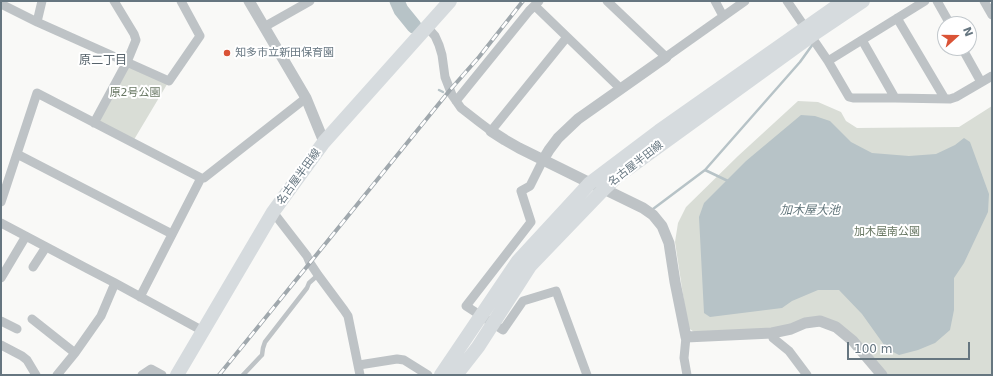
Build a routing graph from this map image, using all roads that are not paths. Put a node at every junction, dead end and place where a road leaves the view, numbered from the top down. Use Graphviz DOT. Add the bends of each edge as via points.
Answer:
graph roads {
  1 [pos="42,1"];
  2 [pos="114,1"];
  3 [pos="181,1"];
  4 [pos="249,1"];
  5 [pos="310,1"];
  6 [pos="450,1"];
  7 [pos="607,1"];
  8 [pos="715,1"];
  9 [pos="745,1"];
  10 [pos="787,1"];
  11 [pos="844,1"];
  12 [pos="863,1"];
  13 [pos="925,1"];
  14 [pos="937,1"];
  15 [pos="984,1"];
  16 [pos="1,4"];
  17 [pos="537,4"];
  18 [pos="992,15"];
  19 [pos="723,16"];
  20 [pos="945,16"];
  21 [pos="897,18"];
  22 [pos="37,22"];
  23 [pos="264,27"];
  24 [pos="427,27"];
  25 [pos="808,32"];
  26 [pos="568,37"];
  27 [pos="862,40"];
  28 [pos="966,56"];
  29 [pos="666,57"];
  30 [pos="828,61"];
  31 [pos="127,62"];
  32 [pos="992,76"];
  33 [pos="981,82"];
  34 [pos="621,89"];
  35 [pos="306,98"];
  36 [pos="895,98"];
  37 [pos="945,100"];
  38 [pos="456,101"];
  39 [pos="94,123"];
  40 [pos="491,131"];
  41 [pos="324,142"];
  42 [pos="17,154"];
  43 [pos="543,160"];
  44 [pos="201,178"];
  45 [pos="590,183"];
  46 [pos="604,189"];
  47 [pos="1,202"];
  48 [pos="273,212"];
  49 [pos="1,223"];
  50 [pos="172,234"];
  51 [pos="26,236"];
  52 [pos="46,247"];
  53 [pos="32,267"];
  54 [pos="318,275"];
  55 [pos="1,278"];
  56 [pos="115,282"];
  57 [pos="140,297"];
  58 [pos="32,319"];
  59 [pos="1,321"];
  60 [pos="17,329"];
  61 [pos="203,331"];
  62 [pos="772,333"];
  63 [pos="686,337"];
  64 [pos="1,344"];
  65 [pos="75,353"];
  66 [pos="358,365"];
  67 [pos="36,375"];
  68 [pos="58,375"];
  69 [pos="142,375"];
  70 [pos="162,375"];
  71 [pos="177,375"];
  72 [pos="243,375"];
  73 [pos="360,375"];
  74 [pos="428,375"];
  75 [pos="441,375"];
  76 [pos="456,375"];
  77 [pos="587,375"];
  78 [pos="687,375"];
  79 [pos="807,375"];
  80 [pos="882,375"];
  1 -- 22 [label="street"];
  2 -- 31 [label="street" via="136,40"];
  3 -- 31 [label="street" via="200,36 168,81"];
  4 -- 23 [label="street"];
  5 -- 23 [label="street"];
  6 -- 24 [label="main road, 名古屋半田線"];
  7 -- 29 [label="street"];
  8 -- 19 [label="street"];
  9 -- 19 [label="street"];
  10 -- 25 [label="street"];
  11 -- 25 [label="main road, 名古屋半田線"];
  12 -- 25 [label="main road, 名古屋半田線"];
  13 -- 21 [label="street"];
  14 -- 20 [label="street"];
  15 -- 18 [label="street"];
  16 -- 22 [label="street"];
  17 -- 26 [label="street"];
  17 -- 38 [label="street"];
  19 -- 29 [label="street"];
  21 -- 27 [label="street"];
  21 -- 37 [label="street"];
  22 -- 31 [label="street"];
  23 -- 35 [label="street"];
  24 -- 38 [label="street" via="439,45 445,77"];
  24 -- 41 [label="main road, 名古屋半田線"];
  25 -- 30 [label="street"];
  25 -- 45 [label="main road, 名古屋半田線" via="659,131"];
  25 -- 46 [label="main road, 名古屋半田線"];
  26 -- 34 [label="street"];
  26 -- 40 [label="street"];
  27 -- 30 [label="street"];
  27 -- 36 [label="street"];
  28 -- 33 [label="street"];
  29 -- 34 [label="street"];
  30 -- 36 [label="street" via="849,97"];
  31 -- 39 [label="street"];
  32 -- 33 [label="street"];
  33 -- 37 [label="street" via="956,97"];
  34 -- 43 [label="street" via="567,129"];
  35 -- 41 [label="street"];
  35 -- 44 [label="street"];
  36 -- 37 [label="street"];
  38 -- 40 [label="street" via="468,114"];
  39 -- 42 [label="street" via="37,93"];
  39 -- 44 [label="street"];
  40 -- 43 [label="street"];
  41 -- 48 [label="main road, 名古屋半田線"];
  42 -- 47 [label="street"];
  42 -- 50 [label="street"];
  43 -- 45 [label="street"];
  43 -- 77 [label="street" via="530,186 522,191 531,222 466,306 503,330 523,301 556,291"];
  44 -- 50 [label="street"];
  45 -- 46 [label="street"];
  45 -- 75 [label="main road, 名古屋半田線" via="518,261"];
  46 -- 63 [label="street" via="649,211 662,226 669,243"];
  46 -- 76 [label="main road, 名古屋半田線" via="530,266"];
  48 -- 54 [label="street" via="307,256"];
  48 -- 61 [label="main road, 名古屋半田線"];
  49 -- 51 [label="street"];
  50 -- 57 [label="street"];
  51 -- 52 [label="street"];
  51 -- 55 [label="street"];
  52 -- 53 [label="street"];
  52 -- 56 [label="street"];
  54 -- 66 [label="street" via="348,316"];
  54 -- 72 [label="lane" via="265,342 260,357"];
  56 -- 57 [label="street"];
  56 -- 65 [label="street" via="101,316"];
  57 -- 61 [label="street"];
  58 -- 65 [label="street"];
  59 -- 60 [label="street"];
  61 -- 71 [label="main road, 名古屋半田線"];
  62 -- 63 [label="street"];
  62 -- 79 [label="street" via="773,338 788,351"];
  62 -- 80 [label="street" via="820,321 836,327 853,341"];
  63 -- 78 [label="street" via="684,358"];
  64 -- 67 [label="street" via="27,360"];
  65 -- 68 [label="street"];
  66 -- 73 [label="street"];
  66 -- 74 [label="street" via="404,360"];
  69 -- 70 [label="street" via="151,369"];
}
